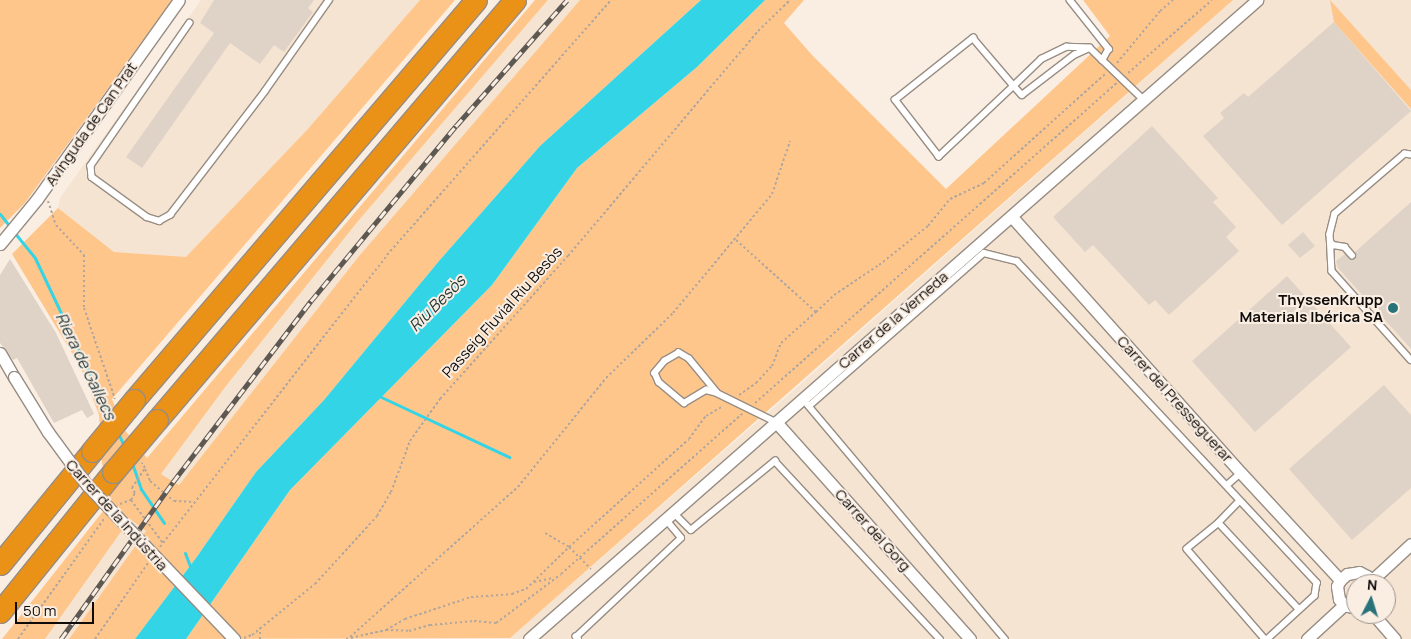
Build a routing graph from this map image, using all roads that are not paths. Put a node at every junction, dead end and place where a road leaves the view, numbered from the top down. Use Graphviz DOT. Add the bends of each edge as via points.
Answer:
graph roads {
  1 [pos="179,0"];
  2 [pos="329,0"];
  3 [pos="476,0"];
  4 [pos="515,0"];
  5 [pos="1070,0"];
  6 [pos="1257,0"];
  7 [pos="190,23"];
  8 [pos="1090,48"];
  9 [pos="1103,60"];
  10 [pos="1014,86"];
  11 [pos="1144,100"];
  12 [pos="1411,155"];
  13 [pos="1012,216"];
  14 [pos="1331,242"];
  15 [pos="1,243"];
  16 [pos="1352,255"];
  17 [pos="0,353"];
  18 [pos="1411,360"];
  19 [pos="718,393"];
  20 [pos="806,402"];
  21 [pos="776,422"];
  22 [pos="1241,473"];
  23 [pos="1227,485"];
  24 [pos="1240,501"];
  25 [pos="670,516"];
  26 [pos="1219,522"];
  27 [pos="1411,544"];
  28 [pos="0,564"];
  29 [pos="1347,574"];
  30 [pos="1361,574"];
  31 [pos="1380,574"];
  32 [pos="1346,575"];
  33 [pos="1340,580"];
  34 [pos="1344,605"];
  35 [pos="1299,610"];
  36 [pos="0,612"];
  37 [pos="1382,624"];
  38 [pos="542,635"];
  39 [pos="234,639"];
  40 [pos="529,639"];
  41 [pos="578,639"];
  42 [pos="940,639"];
  43 [pos="970,639"];
  44 [pos="1004,639"];
  45 [pos="1267,639"];
  46 [pos="1307,639"];
  47 [pos="1395,639"];
  1 -- 15 [label="street, Avinguda de Can Prat" via="41,195"];
  2 -- 7 [label="lane" via="265,91 170,215 159,222 147,217 92,177 91,166"];
  3 -- 28 [label="highway, bridge" via="134,400"];
  4 -- 36 [label="highway, bridge" via="156,420"];
  5 -- 9 [label="lane" via="1109,49"];
  6 -- 11 [label="street, Carrer de la Verneda"];
  8 -- 9 [label="lane"];
  8 -- 10 [label="lane" via="1067,47 1042,60"];
  8 -- 10 [label="lane" via="1074,55 1022,95"];
  9 -- 11 [label="lane"];
  10 -- 10 [label="lane" via="939,156 895,100 973,38"];
  11 -- 13 [label="street, Carrer de la Verneda"];
  12 -- 14 [label="lane" via="1405,154 1336,214"];
  13 -- 20 [label="street, Carrer de la Verneda"];
  13 -- 22 [label="street, Carrer del Presseguerar"];
  14 -- 16 [label="lane" via="1345,247"];
  14 -- 18 [label="lane" via="1332,270"];
  17 -- 39 [label="street, Carrer de la Indústria, bridge" via="53,439 87,485"];
  19 -- 19 [label="lane" via="690,359 679,353 655,373 659,382 684,403 706,390"];
  19 -- 21 [label="lane"];
  20 -- 21 [label="street, Carrer de la Verneda"];
  20 -- 23 [label="lane" via="967,266 984,253 997,254 1018,261"];
  20 -- 44 [label="lane"];
  21 -- 25 [label="street, Carrer de la Verneda"];
  21 -- 43 [label="street, Carrer del Gorg"];
  22 -- 23 [label="lane"];
  22 -- 33 [label="street, Carrer del Presseguerar"];
  23 -- 24 [label="lane"];
  24 -- 26 [label="lane"];
  24 -- 35 [label="lane" via="1317,583 1316,596"];
  25 -- 38 [label="street, Carrer de la Verneda"];
  25 -- 41 [label="lane" via="682,538 576,637"];
  25 -- 42 [label="lane" via="691,530 775,462"];
  26 -- 35 [label="lane"];
  26 -- 45 [label="lane" via="1187,549"];
  27 -- 31 [label="street"];
  29 -- 30 [label="street"];
  32 -- 33 [label="street"];
  33 -- 34 [label="street" via="1337,593"];
  34 -- 46 [label="street"];
  35 -- 45 [label="lane"];
  37 -- 47 [label="street"];
  38 -- 40 [label="street, Carrer de la Verneda"];
}
